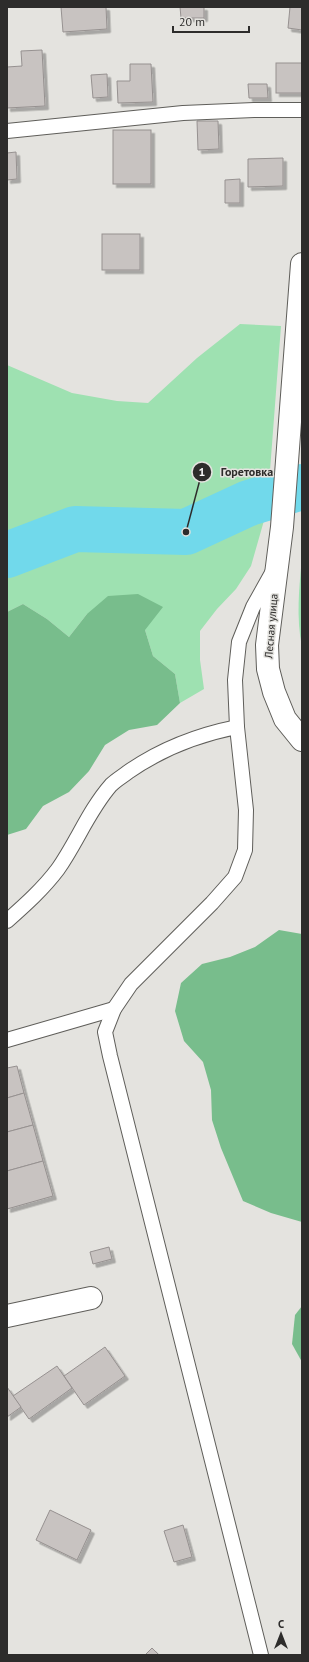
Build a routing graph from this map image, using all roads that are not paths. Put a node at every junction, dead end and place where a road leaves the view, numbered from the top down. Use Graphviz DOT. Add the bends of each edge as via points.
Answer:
graph roads {
  1 [pos="302,110"];
  2 [pos="7,131"];
  3 [pos="302,264"];
  4 [pos="278,562"];
  5 [pos="237,727"];
  6 [pos="302,740"];
  7 [pos="7,921"];
  8 [pos="114,1009"];
  9 [pos="7,1040"];
  10 [pos="91,1298"];
  11 [pos="7,1316"];
  12 [pos="261,1655"];
  1 -- 2 [label="lane" via="183,113"];
  3 -- 4 [label="street, Лесная улица"];
  4 -- 5 [label="lane" via="253,607 239,642 235,680"];
  4 -- 6 [label="street, Лесная улица" via="267,645 268,669 285,719"];
  5 -- 7 [label="lane" via="184,741 145,760 112,783 57,869 29,902"];
  5 -- 8 [label="lane" via="246,810 245,850 235,877 131,984"];
  8 -- 9 [label="lane"];
  8 -- 12 [label="lane" via="105,1032 110,1056"];
  10 -- 11 [label="street"];
}
